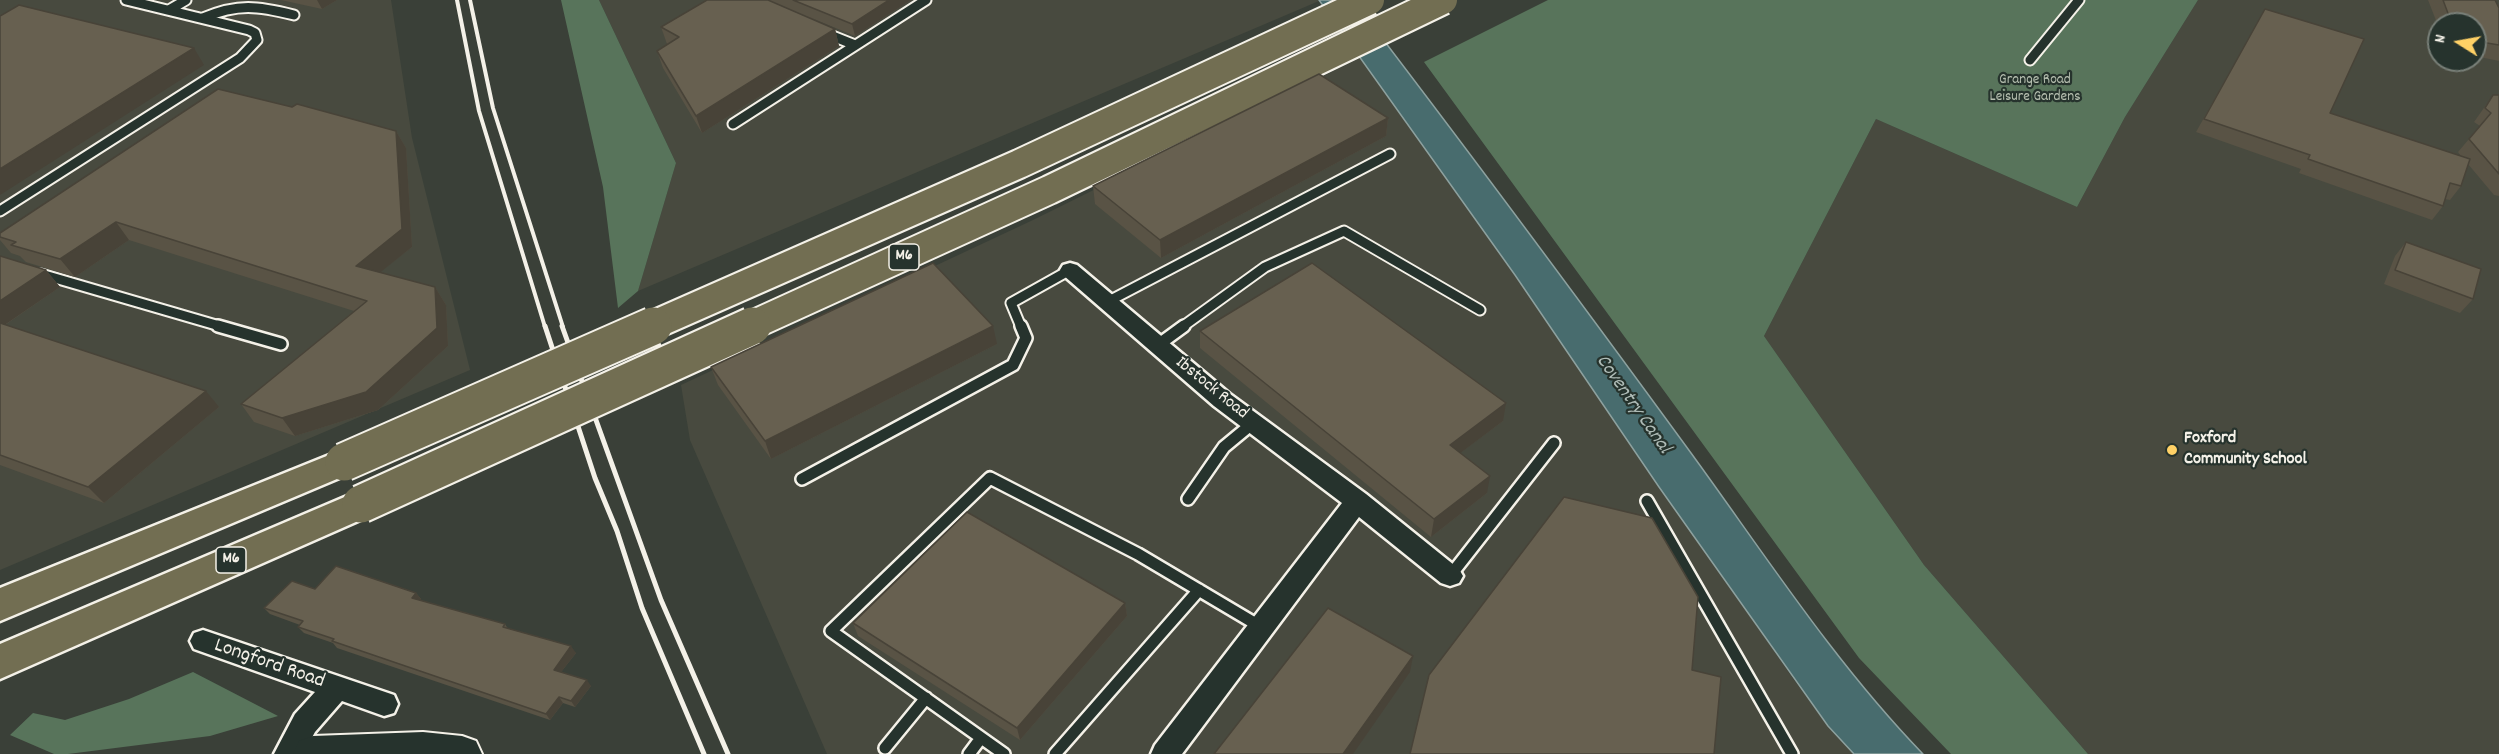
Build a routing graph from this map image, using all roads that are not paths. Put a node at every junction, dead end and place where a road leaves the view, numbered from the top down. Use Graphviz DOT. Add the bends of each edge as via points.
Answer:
graph roads {
  1 [pos="126,0"];
  2 [pos="186,0"];
  3 [pos="926,0"];
  4 [pos="1370,0"];
  5 [pos="1443,0"];
  6 [pos="2079,0"];
  7 [pos="169,10"];
  8 [pos="294,15"];
  9 [pos="203,18"];
  10 [pos="813,27"];
  11 [pos="855,45"];
  12 [pos="2030,60"];
  13 [pos="733,124"];
  14 [pos="1390,154"];
  15 [pos="0,212"];
  16 [pos="1070,270"];
  17 [pos="34,272"];
  18 [pos="1107,302"];
  19 [pos="1480,310"];
  20 [pos="281,344"];
  21 [pos="1158,345"];
  22 [pos="1253,423"];
  23 [pos="1554,443"];
  24 [pos="802,479"];
  25 [pos="1188,499"];
  26 [pos="1357,501"];
  27 [pos="1647,501"];
  28 [pos="1450,576"];
  29 [pos="1198,590"];
  30 [pos="0,605"];
  31 [pos="1261,627"];
  32 [pos="203,641"];
  33 [pos="0,662"];
  34 [pos="336,688"];
  35 [pos="926,698"];
  36 [pos="384,704"];
  37 [pos="981,738"];
  38 [pos="885,748"];
  39 [pos="288,754"];
  40 [pos="313,754"];
  41 [pos="462,754"];
  42 [pos="969,754"];
  43 [pos="1004,754"];
  44 [pos="1055,754"];
  45 [pos="1165,754"];
  46 [pos="1792,754"];
  1 -- 7 [label="lane"];
  2 -- 7 [label="lane"];
  3 -- 11 [label="lane"];
  4 -- 30 [label="highway, M6, bridge" via="1019,164 344,462"];
  5 -- 33 [label="highway, M6, bridge" via="1049,190 361,504"];
  6 -- 12 [label="lane"];
  7 -- 9 [label="lane"];
  8 -- 9 [label="lane" via="234,4"];
  9 -- 15 [label="lane" via="249,30 255,33 256,40 240,58"];
  10 -- 11 [label="lane"];
  11 -- 13 [label="lane"];
  14 -- 18 [label="lane"];
  16 -- 18 [label="street, Ibstock Road"];
  16 -- 24 [label="lane" via="1011,303 1026,338 1013,364"];
  17 -- 20 [label="lane"];
  18 -- 21 [label="street, Ibstock Road"];
  19 -- 21 [label="lane" via="1344,231 1264,267"];
  21 -- 22 [label="street, Ibstock Road"];
  22 -- 25 [label="lane" via="1224,447"];
  22 -- 26 [label="street, Ibstock Road"];
  23 -- 28 [label="lane"];
  26 -- 28 [label="street, Ibstock Road"];
  26 -- 31 [label="street"];
  27 -- 46 [label="lane"];
  29 -- 31 [label="lane"];
  29 -- 35 [label="lane" via="1138,554 990,478 831,631"];
  29 -- 44 [label="lane"];
  31 -- 45 [label="street"];
  32 -- 34 [label="street, Longford Road"];
  34 -- 36 [label="street, Longford Road"];
  34 -- 39 [label="street, Longford Road" via="305,723"];
  35 -- 37 [label="lane"];
  35 -- 38 [label="lane"];
  37 -- 42 [label="lane"];
  37 -- 43 [label="lane"];
  40 -- 41 [label="main road" via="423,750"];
}
